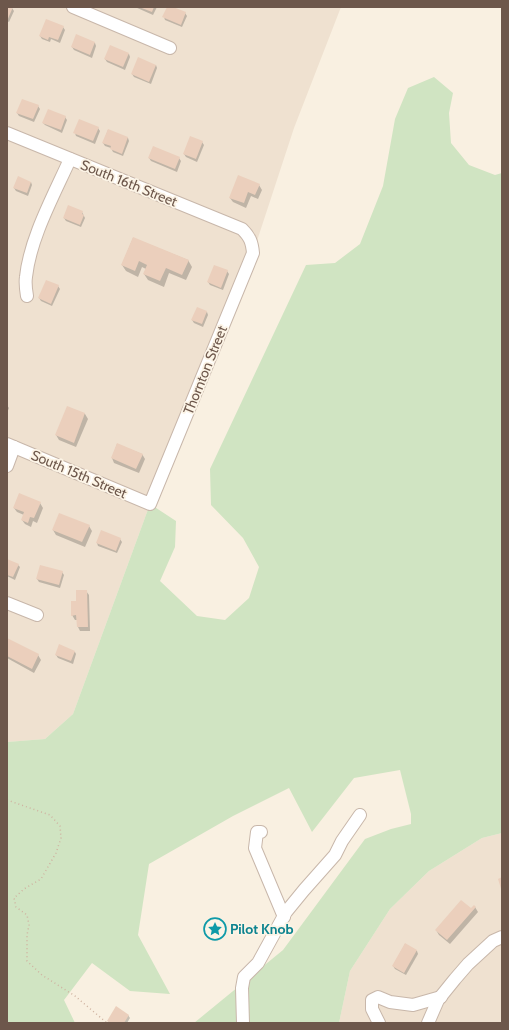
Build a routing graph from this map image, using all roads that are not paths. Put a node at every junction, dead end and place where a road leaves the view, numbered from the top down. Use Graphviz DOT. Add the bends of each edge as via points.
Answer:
graph roads {
  1 [pos="73,7"];
  2 [pos="170,48"];
  3 [pos="7,133"];
  4 [pos="70,159"];
  5 [pos="249,236"];
  6 [pos="27,296"];
  7 [pos="11,445"];
  8 [pos="7,466"];
  9 [pos="150,504"];
  10 [pos="7,603"];
  11 [pos="37,615"];
  12 [pos="360,815"];
  13 [pos="261,832"];
  14 [pos="284,916"];
  15 [pos="502,937"];
  16 [pos="441,997"];
  17 [pos="243,1023"];
  18 [pos="379,1023"];
  19 [pos="428,1023"];
  1 -- 2 [label="street"];
  3 -- 4 [label="street, South 16th Street"];
  4 -- 5 [label="street, South 16th Street" via="242,229"];
  4 -- 6 [label="street" via="39,227 30,254 25,278"];
  5 -- 9 [label="street, Thornton Street" via="253,253"];
  7 -- 8 [label="street"];
  7 -- 9 [label="street, South 15th Street"];
  10 -- 11 [label="street"];
  12 -- 14 [label="street" via="335,856"];
  13 -- 14 [label="street" via="257,832 255,848"];
  14 -- 17 [label="street" via="258,963 244,977"];
  15 -- 16 [label="street" via="492,941 468,964"];
  16 -- 18 [label="street" via="413,1005 390,1002 378,997 372,1000 372,1009"];
  16 -- 19 [label="street"];
}
